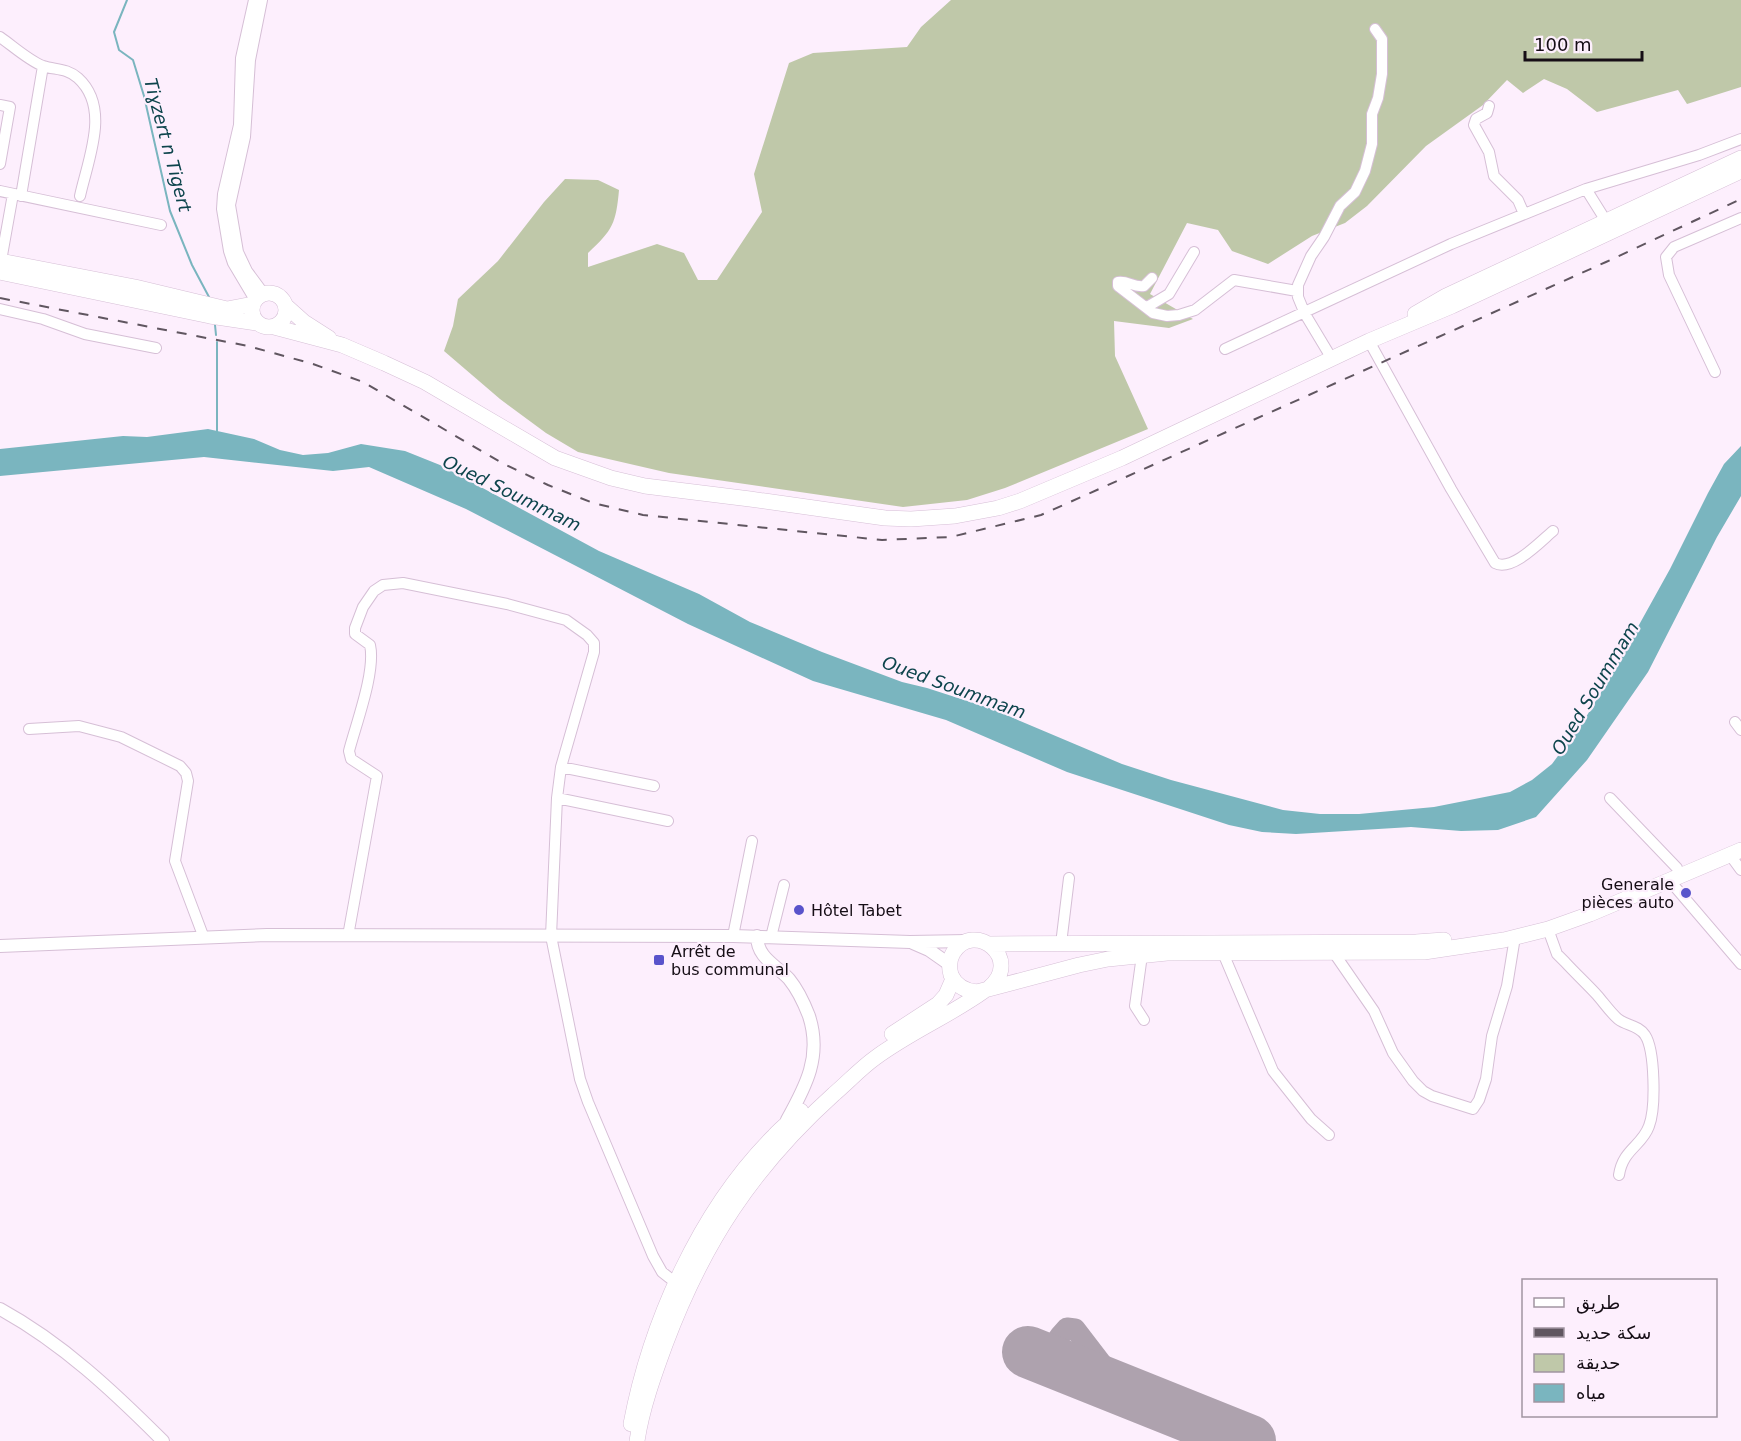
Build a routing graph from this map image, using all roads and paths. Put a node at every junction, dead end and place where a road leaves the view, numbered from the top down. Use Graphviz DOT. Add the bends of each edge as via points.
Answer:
graph roads {
  1 [pos="254,0"];
  2 [pos="262,0"];
  3 [pos="1375,29"];
  4 [pos="0,38"];
  5 [pos="43,66"];
  6 [pos="0,105"];
  7 [pos="1489,106"];
  8 [pos="1741,139"];
  9 [pos="1741,158"];
  10 [pos="0,164"];
  11 [pos="1741,171"];
  12 [pos="1586,189"];
  13 [pos="0,191"];
  14 [pos="17,195"];
  15 [pos="80,196"];
  16 [pos="1524,214"];
  17 [pos="1741,218"];
  18 [pos="1606,221"];
  19 [pos="161,225"];
  20 [pos="1194,252"];
  21 [pos="0,261"];
  22 [pos="0,272"];
  23 [pos="1152,278"];
  24 [pos="1297,291"];
  25 [pos="257,299"];
  26 [pos="285,305"];
  27 [pos="1148,307"];
  28 [pos="0,309"];
  29 [pos="1305,314"];
  30 [pos="257,323"];
  31 [pos="274,327"];
  32 [pos="1385,334"];
  33 [pos="1369,341"];
  34 [pos="342,345"];
  35 [pos="156,348"];
  36 [pos="1225,349"];
  37 [pos="1332,359"];
  38 [pos="1715,372"];
  39 [pos="1553,531"];
  40 [pos="29,729"];
  41 [pos="561,767"];
  42 [pos="654,786"];
  43 [pos="557,798"];
  44 [pos="1610,798"];
  45 [pos="668,822"];
  46 [pos="1741,840"];
  47 [pos="752,841"];
  48 [pos="1736,853"];
  49 [pos="1741,870"];
  50 [pos="1673,874"];
  51 [pos="1069,878"];
  52 [pos="784,885"];
  53 [pos="1548,929"];
  54 [pos="348,936"];
  55 [pos="551,936"];
  56 [pos="733,936"];
  57 [pos="757,936"];
  58 [pos="771,937"];
  59 [pos="1515,937"];
  60 [pos="204,938"];
  61 [pos="967,941"];
  62 [pos="910,942"];
  63 [pos="989,944"];
  64 [pos="1061,944"];
  65 [pos="0,946"];
  66 [pos="1223,953"];
  67 [pos="1334,953"];
  68 [pos="1142,955"];
  69 [pos="1741,964"];
  70 [pos="951,971"];
  71 [pos="987,989"];
  72 [pos="1144,1020"];
  73 [pos="783,1127"];
  74 [pos="1329,1135"];
  75 [pos="1619,1175"];
  76 [pos="676,1283"];
  77 [pos="0,1309"];
  78 [pos="163,1441"];
  79 [pos="628,1441"];
  80 [pos="637,1441"];
  1 -- 25 [label="street" via="242,58 238,135 222,209 233,263"];
  2 -- 25 [label="street" via="250,60 245,137 230,205 238,252"];
  3 -- 24 [label="street" via="1382,39 1383,61 1367,165 1360,183 1340,206 1311,256"];
  4 -- 5 [label="street"];
  5 -- 14 [label="street"];
  5 -- 15 [label="street" via="63,69 77,77 95,103 95,126"];
  6 -- 10 [label="street" via="10,107"];
  7 -- 16 [label="street" via="1474,125 1489,152 1496,180 1518,200"];
  8 -- 12 [label="street"];
  9 -- 18 [label="highway"];
  11 -- 32 [label="highway"];
  12 -- 16 [label="street"];
  12 -- 18 [label="street"];
  13 -- 14 [label="street"];
  14 -- 19 [label="street"];
  14 -- 21 [label="street"];
  16 -- 29 [label="street"];
  17 -- 38 [label="street" via="1674,247 1666,256 1669,275"];
  18 -- 32 [label="highway" via="1446,296"];
  20 -- 27 [label="street" via="1169,294"];
  21 -- 25 [label="highway" via="227,309"];
  22 -- 30 [label="highway"];
  23 -- 27 [label="street" via="1139,287 1122,281 1118,284"];
  24 -- 27 [label="street" via="1234,280 1187,313 1158,315"];
  24 -- 29 [label="street"];
  25 -- 26 [label="highway" via="277,295"];
  25 -- 30 [label="highway" via="251,312"];
  26 -- 31 [label="highway" via="284,318"];
  26 -- 34 [label="highway"];
  28 -- 35 [label="street" via="85,334"];
  29 -- 36 [label="street"];
  29 -- 37 [label="street"];
  30 -- 31 [label="highway"];
  31 -- 34 [label="highway"];
  32 -- 33 [label="highway"];
  33 -- 37 [label="highway"];
  33 -- 39 [label="street" via="1495,563 1514,562"];
  34 -- 37 [label="highway" via="424,382 555,458 599,475 645,486 853,515 911,519 969,514 1020,501 1122,458"];
  40 -- 60 [label="street" via="79,726 121,737 180,766 186,773 175,861"];
  41 -- 42 [label="street"];
  41 -- 43 [label="street"];
  41 -- 54 [label="street" via="593,658 594,644 587,635 566,620 507,604 403,583 383,585 374,591 355,628 355,634 370,645 371,652 349,751 351,759 377,776"];
  43 -- 45 [label="street"];
  43 -- 55 [label="street"];
  44 -- 50 [label="street"];
  46 -- 50 [label="highway"];
  47 -- 56 [label="street"];
  48 -- 49 [label="street"];
  48 -- 50 [label="highway"];
  50 -- 53 [label="highway"];
  50 -- 64 [label="highway" via="1555,918 1461,939"];
  50 -- 69 [label="street"];
  51 -- 64 [label="street"];
  52 -- 58 [label="street"];
  53 -- 59 [label="highway"];
  53 -- 75 [label="street" via="1557,954 1616,1017 1647,1038 1654,1084 1650,1124 1625,1156"];
  54 -- 55 [label="main road"];
  54 -- 60 [label="main road"];
  55 -- 56 [label="main road"];
  55 -- 76 [label="street" via="588,1102 653,1256"];
  56 -- 57 [label="main road"];
  57 -- 58 [label="main road"];
  57 -- 73 [label="main road" via="762,954 803,1000 814,1038 805,1085"];
  58 -- 62 [label="main road"];
  59 -- 67 [label="highway" via="1424,952"];
  59 -- 67 [label="street" via="1486,1078 1473,1109 1432,1096 1413,1081 1393,1053 1374,1011"];
  60 -- 65 [label="main road"];
  61 -- 62 [label="main road"];
  61 -- 63 [label="highway"];
  61 -- 70 [label="highway" via="955,950"];
  62 -- 70 [label="main road" via="928,950"];
  63 -- 64 [label="highway"];
  63 -- 71 [label="highway" via="999,955 1001,970"];
  66 -- 67 [label="highway"];
  66 -- 68 [label="highway"];
  66 -- 74 [label="street" via="1273,1071 1311,1119"];
  68 -- 71 [label="highway" via="1079,965"];
  68 -- 72 [label="street" via="1136,1006"];
  70 -- 71 [label="highway" via="963,989"];
  70 -- 73 [label="highway" via="946,995 938,1004 878,1044"];
  71 -- 80 [label="highway" via="874,1059 805,1120 754,1177 717,1232 683,1299 656,1370"];
  73 -- 76 [label="highway" via="724,1198"];
  76 -- 79 [label="highway" via="647,1358"];
  77 -- 78 [label="main road" via="86,1367"];
}
